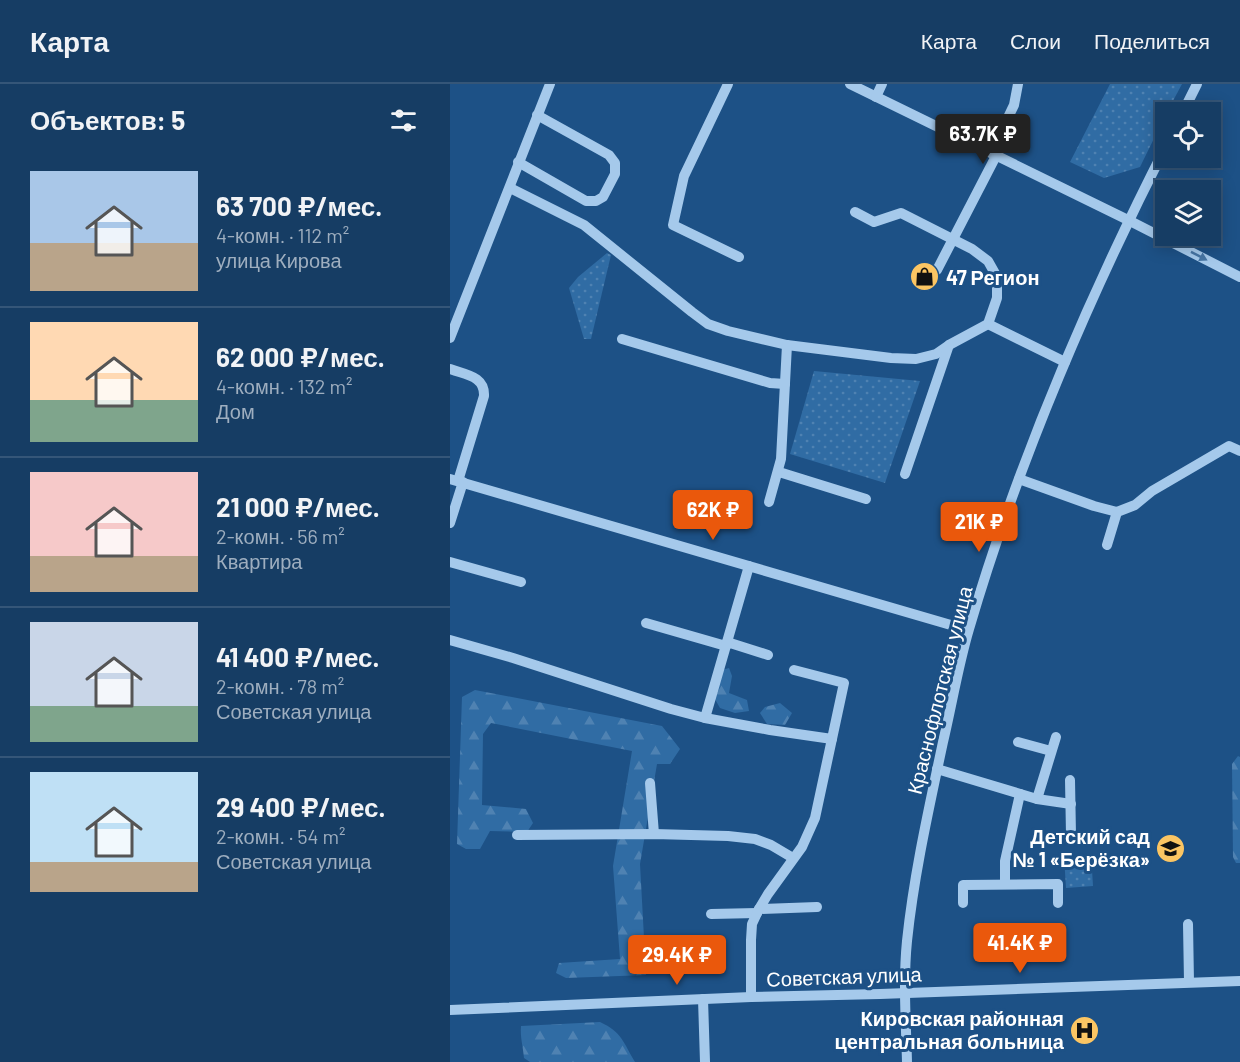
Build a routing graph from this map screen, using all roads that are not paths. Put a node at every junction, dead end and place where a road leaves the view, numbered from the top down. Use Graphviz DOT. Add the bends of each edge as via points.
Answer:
graph roads {
  1 [pos="550,84"];
  2 [pos="728,84"];
  3 [pos="850,84"];
  4 [pos="882,84"];
  5 [pos="1018,84"];
  6 [pos="1197,84"];
  7 [pos="876,97"];
  8 [pos="1188,102"];
  9 [pos="537,115"];
  10 [pos="994,154"];
  11 [pos="518,162"];
  12 [pos="1155,167"];
  13 [pos="510,188"];
  14 [pos="855,212"];
  15 [pos="1128,220"];
  16 [pos="953,239"];
  17 [pos="739,257"];
  18 [pos="938,270"];
  19 [pos="1240,277"];
  20 [pos="988,324"];
  21 [pos="450,338"];
  22 [pos="622,339"];
  23 [pos="787,345"];
  24 [pos="950,345"];
  25 [pos="1065,362"];
  26 [pos="450,369"];
  27 [pos="785,384"];
  28 [pos="1240,451"];
  29 [pos="778,472"];
  30 [pos="905,474"];
  31 [pos="1019,479"];
  32 [pos="457,481"];
  33 [pos="866,499"];
  34 [pos="769,502"];
  35 [pos="1117,512"];
  36 [pos="450,523"];
  37 [pos="1107,544"];
  38 [pos="450,562"];
  39 [pos="749,566"];
  40 [pos="520,582"];
  41 [pos="646,623"];
  42 [pos="968,630"];
  43 [pos="450,640"];
  44 [pos="726,644"];
  45 [pos="768,655"];
  46 [pos="794,670"];
  47 [pos="705,718"];
  48 [pos="1056,737"];
  49 [pos="832,739"];
  50 [pos="1018,742"];
  51 [pos="1051,752"];
  52 [pos="937,769"];
  53 [pos="1070,780"];
  54 [pos="650,783"];
  55 [pos="1020,794"];
  56 [pos="1037,799"];
  57 [pos="1071,804"];
  58 [pos="654,834"];
  59 [pos="517,835"];
  60 [pos="1071,835"];
  61 [pos="793,858"];
  62 [pos="1005,884"];
  63 [pos="963,903"];
  64 [pos="1058,903"];
  65 [pos="817,907"];
  66 [pos="758,911"];
  67 [pos="711,914"];
  68 [pos="1188,924"];
  69 [pos="1240,981"];
  70 [pos="1190,982"];
  71 [pos="906,993"];
  72 [pos="751,997"];
  73 [pos="703,999"];
  74 [pos="450,1010"];
  75 [pos="705,1062"];
  76 [pos="907,1062"];
  1 -- 9 [label="street"];
  2 -- 17 [label="street" via="684,176 673,225"];
  3 -- 7 [label="street"];
  4 -- 7 [label="street"];
  5 -- 10 [label="street" via="1014,105"];
  6 -- 8 [label="street"];
  7 -- 10 [label="street"];
  9 -- 11 [label="street"];
  9 -- 11 [label="street" via="609,155 615,163 615,174 603,197 586,201"];
  10 -- 15 [label="street"];
  10 -- 16 [label="street"];
  11 -- 13 [label="street"];
  12 -- 15 [label="street, Краснофлотская улица"];
  13 -- 21 [label="street"];
  13 -- 23 [label="street" via="584,225 708,324"];
  14 -- 16 [label="street" via="874,222 901,213"];
  15 -- 19 [label="street, one-way"];
  15 -- 25 [label="street, Краснофлотская улица"];
  16 -- 18 [label="street"];
  16 -- 20 [label="street" via="988,261 997,277 997,298"];
  20 -- 24 [label="street"];
  20 -- 25 [label="street"];
  22 -- 27 [label="street" via="770,384"];
  23 -- 24 [label="street" via="916,359"];
  23 -- 27 [label="street"];
  24 -- 30 [label="street"];
  25 -- 31 [label="street, Краснофлотская улица"];
  26 -- 32 [label="street" via="477,379 484,388"];
  27 -- 29 [label="street"];
  28 -- 35 [label="street" via="1229,446 1135,505"];
  29 -- 33 [label="street"];
  29 -- 34 [label="street"];
  31 -- 35 [label="street"];
  31 -- 42 [label="street, Краснофлотская улица"];
  32 -- 36 [label="street"];
  32 -- 39 [label="street"];
  35 -- 37 [label="street"];
  38 -- 40 [label="street"];
  39 -- 42 [label="street"];
  39 -- 44 [label="street"];
  41 -- 44 [label="street"];
  42 -- 52 [label="street, Краснофлотская улица"];
  43 -- 47 [label="street"];
  44 -- 45 [label="street"];
  44 -- 47 [label="street"];
  46 -- 49 [label="street" via="844,683"];
  47 -- 49 [label="street"];
  48 -- 51 [label="street"];
  49 -- 61 [label="street" via="815,818"];
  50 -- 51 [label="street"];
  51 -- 56 [label="street"];
  52 -- 55 [label="street"];
  52 -- 71 [label="street, Краснофлотская улица" via="907,943"];
  53 -- 57 [label="street"];
  54 -- 58 [label="street"];
  55 -- 56 [label="street"];
  55 -- 62 [label="street" via="1005,861"];
  56 -- 57 [label="street"];
  57 -- 60 [label="street"];
  58 -- 59 [label="street"];
  58 -- 61 [label="street" via="755,839"];
  61 -- 66 [label="street"];
  62 -- 63 [label="street" via="963,885"];
  62 -- 64 [label="street" via="1058,884"];
  65 -- 66 [label="street"];
  66 -- 67 [label="street"];
  66 -- 72 [label="street" via="752,924"];
  68 -- 70 [label="street"];
  69 -- 70 [label="street, Советская улица"];
  70 -- 71 [label="street, Советская улица"];
  71 -- 72 [label="street, Советская улица"];
  71 -- 76 [label="street, Краснофлотская улица"];
  72 -- 73 [label="street, Советская улица"];
  73 -- 74 [label="street, Советская улица"];
  73 -- 75 [label="street"];
}
